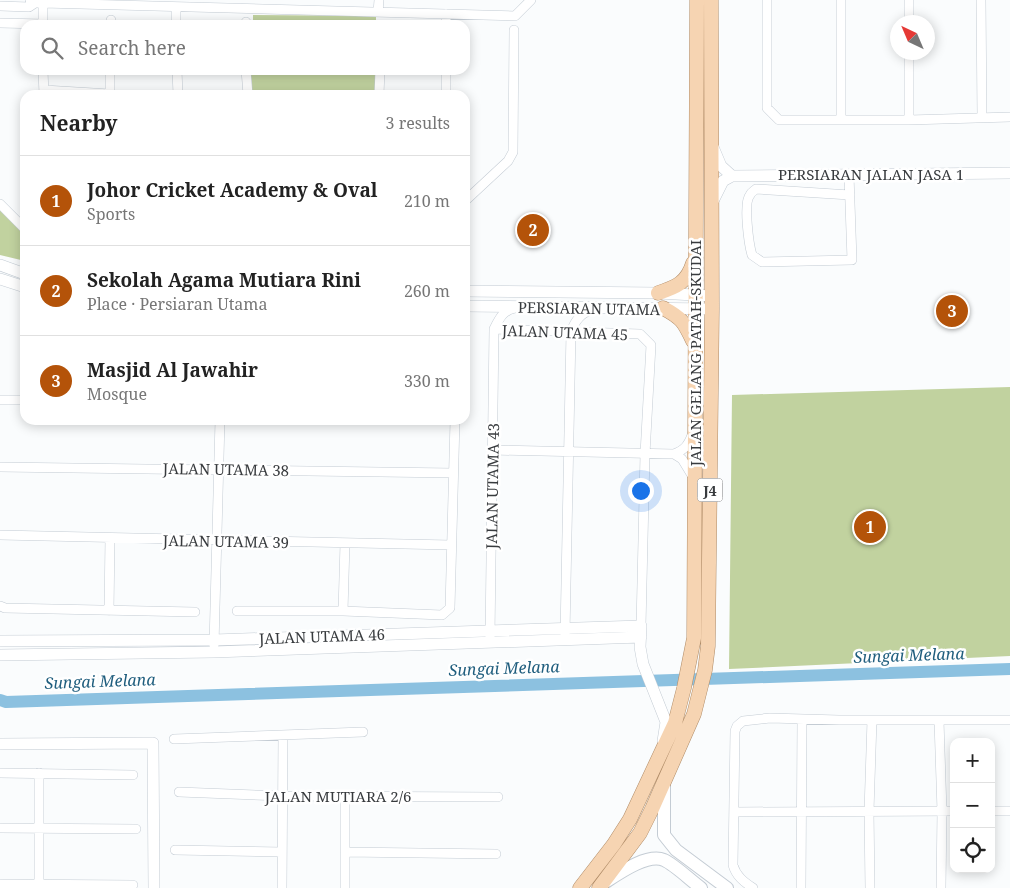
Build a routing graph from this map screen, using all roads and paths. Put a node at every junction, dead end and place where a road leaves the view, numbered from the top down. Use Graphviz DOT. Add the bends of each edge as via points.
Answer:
graph roads {
  1 [pos="379,0"];
  2 [pos="531,0"];
  3 [pos="697,0"];
  4 [pos="711,0"];
  5 [pos="767,0"];
  6 [pos="841,0"];
  7 [pos="909,0"];
  8 [pos="981,0"];
  9 [pos="36,2"];
  10 [pos="244,4"];
  11 [pos="0,6"];
  12 [pos="176,6"];
  13 [pos="378,12"];
  14 [pos="446,14"];
  15 [pos="909,15"];
  16 [pos="42,20"];
  17 [pos="176,20"];
  18 [pos="446,20"];
  19 [pos="0,23"];
  20 [pos="20,23"];
  21 [pos="514,30"];
  22 [pos="909,60"];
  23 [pos="44,75"];
  24 [pos="110,75"];
  25 [pos="177,75"];
  26 [pos="246,75"];
  27 [pos="380,75"];
  28 [pos="446,75"];
  29 [pos="44,90"];
  30 [pos="110,90"];
  31 [pos="178,90"];
  32 [pos="248,90"];
  33 [pos="379,90"];
  34 [pos="446,90"];
  35 [pos="1010,117"];
  36 [pos="982,118"];
  37 [pos="841,120"];
  38 [pos="909,120"];
  39 [pos="712,143"];
  40 [pos="1010,173"];
  41 [pos="849,175"];
  42 [pos="732,176"];
  43 [pos="850,195"];
  44 [pos="470,197"];
  45 [pos="0,204"];
  46 [pos="711,206"];
  47 [pos="20,224"];
  48 [pos="696,253"];
  49 [pos="0,265"];
  50 [pos="20,272"];
  51 [pos="0,279"];
  52 [pos="13,283"];
  53 [pos="0,284"];
  54 [pos="20,285"];
  55 [pos="470,291"];
  56 [pos="658,293"];
  57 [pos="695,302"];
  58 [pos="712,302"];
  59 [pos="470,306"];
  60 [pos="521,307"];
  61 [pos="599,308"];
  62 [pos="663,308"];
  63 [pos="494,329"];
  64 [pos="570,332"];
  65 [pos="695,344"];
  66 [pos="0,400"];
  67 [pos="20,400"];
  68 [pos="220,425"];
  69 [pos="455,425"];
  70 [pos="694,429"];
  71 [pos="492,450"];
  72 [pos="568,452"];
  73 [pos="645,454"];
  74 [pos="674,454"];
  75 [pos="0,467"];
  76 [pos="219,469"];
  77 [pos="453,473"];
  78 [pos="694,480"];
  79 [pos="0,535"];
  80 [pos="110,538"];
  81 [pos="217,541"];
  82 [pos="345,543"];
  83 [pos="451,545"];
  84 [pos="0,606"];
  85 [pos="109,610"];
  86 [pos="237,611"];
  87 [pos="343,611"];
  88 [pos="195,612"];
  89 [pos="641,632"];
  90 [pos="565,634"];
  91 [pos="490,637"];
  92 [pos="214,640"];
  93 [pos="1,642"];
  94 [pos="214,652"];
  95 [pos="1,655"];
  96 [pos="802,720"];
  97 [pos="872,720"];
  98 [pos="1010,720"];
  99 [pos="940,721"];
  100 [pos="363,732"];
  101 [pos="283,736"];
  102 [pos="174,739"];
  103 [pos="0,744"];
  104 [pos="658,760"];
  105 [pos="0,773"];
  106 [pos="38,773"];
  107 [pos="133,775"];
  108 [pos="664,781"];
  109 [pos="179,792"];
  110 [pos="283,796"];
  111 [pos="346,796"];
  112 [pos="498,797"];
  113 [pos="869,811"];
  114 [pos="942,811"];
  115 [pos="950,811"];
  116 [pos="995,811"];
  117 [pos="1010,811"];
  118 [pos="735,812"];
  119 [pos="800,812"];
  120 [pos="0,828"];
  121 [pos="40,828"];
  122 [pos="136,829"];
  123 [pos="175,850"];
  124 [pos="282,852"];
  125 [pos="345,852"];
  126 [pos="496,854"];
  127 [pos="0,884"];
  128 [pos="133,885"];
  129 [pos="38,886"];
  130 [pos="601,886"];
  131 [pos="154,888"];
  132 [pos="282,888"];
  133 [pos="345,888"];
  134 [pos="580,888"];
  135 [pos="701,888"];
  136 [pos="727,888"];
  137 [pos="753,888"];
  138 [pos="801,888"];
  139 [pos="870,888"];
  140 [pos="941,888"];
  1 -- 13 [label="street"];
  2 -- 14 [label="street" via="515,16"];
  3 -- 48 [label="main road, JALAN GELANG PATAH-SKUDAI / J4"];
  4 -- 39 [label="main road, JALAN GELANG PATAH-SKUDAI / J4"];
  5 -- 37 [label="street" via="767,108 778,120"];
  6 -- 37 [label="street"];
  7 -- 15 [label="street"];
  8 -- 36 [label="street"];
  9 -- 11 [label="street" via="29,7"];
  9 -- 12 [label="street"];
  9 -- 16 [label="street"];
  10 -- 12 [label="street"];
  10 -- 13 [label="street"];
  12 -- 17 [label="street"];
  13 -- 14 [label="street"];
  14 -- 18 [label="street"];
  19 -- 20 [label="street"];
  21 -- 44 [label="street" via="514,152"];
  22 -- 38 [label="street"];
  23 -- 29 [label="street"];
  24 -- 30 [label="street"];
  25 -- 31 [label="street"];
  26 -- 32 [label="street"];
  27 -- 33 [label="street"];
  28 -- 34 [label="street"];
  35 -- 36 [label="street"];
  36 -- 38 [label="street"];
  37 -- 38 [label="street"];
  39 -- 42 [label="street" via="721,166"];
  39 -- 46 [label="main road, JALAN GELANG PATAH-SKUDAI / J4"];
  40 -- 41 [label="street, PERSIARAN JALAN JASA 1"];
  41 -- 42 [label="street, PERSIARAN JALAN JASA 1"];
  41 -- 43 [label="street"];
  42 -- 46 [label="street" via="724,181"];
  43 -- 43 [label="street" via="852,260 762,262 752,256 748,242 747,201 756,190"];
  45 -- 47 [label="street"];
  46 -- 58 [label="main road, JALAN GELANG PATAH-SKUDAI / J4"];
  48 -- 56 [label="main road" via="687,277 676,287"];
  48 -- 57 [label="main road, JALAN GELANG PATAH-SKUDAI / J4"];
  49 -- 50 [label="street"];
  51 -- 52 [label="street"];
  52 -- 53 [label="street"];
  52 -- 54 [label="street"];
  55 -- 56 [label="street, PERSIARAN UTAMA"];
  56 -- 57 [label="street, PERSIARAN UTAMA"];
  57 -- 58 [label="street, PERSIARAN UTAMA"];
  57 -- 62 [label="street, PERSIARAN UTAMA"];
  57 -- 65 [label="main road, JALAN GELANG PATAH-SKUDAI / J4"];
  58 -- 108 [label="main road, JALAN GELANG PATAH-SKUDAI / J4" via="708,646 694,714"];
  59 -- 60 [label="street, PERSIARAN UTAMA"];
  60 -- 61 [label="street, PERSIARAN UTAMA"];
  60 -- 63 [label="street" via="510,309 500,317"];
  61 -- 62 [label="street, PERSIARAN UTAMA"];
  61 -- 64 [label="street" via="584,312"];
  62 -- 65 [label="main road" via="686,325"];
  63 -- 64 [label="street, JALAN UTAMA 45"];
  63 -- 71 [label="street, JALAN UTAMA 43"];
  64 -- 72 [label="street"];
  64 -- 73 [label="street, JALAN UTAMA 45" via="640,334 650,345"];
  65 -- 70 [label="main road, JALAN GELANG PATAH-SKUDAI / J4"];
  66 -- 67 [label="street"];
  68 -- 76 [label="street"];
  69 -- 77 [label="street"];
  70 -- 74 [label="street" via="684,450"];
  70 -- 78 [label="main road, JALAN GELANG PATAH-SKUDAI / J4"];
  71 -- 72 [label="street"];
  71 -- 91 [label="street, JALAN UTAMA 43"];
  72 -- 73 [label="street"];
  72 -- 90 [label="street"];
  73 -- 74 [label="street"];
  73 -- 89 [label="street, JALAN UTAMA 45"];
  74 -- 78 [label="street" via="682,459"];
  75 -- 76 [label="street, JALAN UTAMA 38"];
  76 -- 77 [label="street, JALAN UTAMA 38"];
  76 -- 81 [label="street"];
  77 -- 83 [label="street"];
  78 -- 104 [label="main road, JALAN GELANG PATAH-SKUDAI / J4" via="694,638 675,723"];
  79 -- 80 [label="street, JALAN UTAMA 39"];
  80 -- 81 [label="street, JALAN UTAMA 39"];
  80 -- 85 [label="street"];
  81 -- 82 [label="street, JALAN UTAMA 39"];
  81 -- 92 [label="street"];
  82 -- 83 [label="street, JALAN UTAMA 39"];
  82 -- 87 [label="street"];
  83 -- 87 [label="street" via="450,608 442,615"];
  84 -- 85 [label="street"];
  85 -- 88 [label="street"];
  86 -- 87 [label="street"];
  89 -- 90 [label="street, JALAN UTAMA 46"];
  89 -- 104 [label="street" via="643,664 666,722"];
  90 -- 91 [label="street, JALAN UTAMA 46"];
  91 -- 92 [label="street, JALAN UTAMA 46"];
  91 -- 94 [label="street, JALAN UTAMA 46"];
  92 -- 93 [label="street, JALAN UTAMA 46"];
  92 -- 94 [label="street"];
  94 -- 95 [label="street, JALAN UTAMA 46"];
  96 -- 97 [label="street"];
  96 -- 118 [label="street" via="745,720 737,726 734,731"];
  96 -- 119 [label="street"];
  97 -- 99 [label="street"];
  97 -- 113 [label="street"];
  98 -- 99 [label="street"];
  99 -- 114 [label="street"];
  100 -- 101 [label="street"];
  101 -- 102 [label="street"];
  101 -- 110 [label="street"];
  103 -- 131 [label="street" via="153,743"];
  104 -- 134 [label="main road, JALAN GELANG PATAH-SKUDAI / J4" via="634,812"];
  105 -- 106 [label="street"];
  106 -- 107 [label="street"];
  106 -- 121 [label="street"];
  108 -- 130 [label="main road, JALAN GELANG PATAH-SKUDAI / J4" via="640,833"];
  108 -- 136 [label="main road" via="664,835 676,850"];
  109 -- 110 [label="street, JALAN MUTIARA 2/6"];
  110 -- 111 [label="street, JALAN MUTIARA 2/6"];
  110 -- 124 [label="street"];
  111 -- 112 [label="street, JALAN MUTIARA 2/6"];
  111 -- 125 [label="street"];
  113 -- 114 [label="street"];
  113 -- 119 [label="street"];
  113 -- 139 [label="street"];
  114 -- 115 [label="street"];
  114 -- 140 [label="street"];
  116 -- 117 [label="street"];
  118 -- 119 [label="street"];
  118 -- 137 [label="street" via="733,865 735,872"];
  119 -- 138 [label="street"];
  120 -- 121 [label="street"];
  121 -- 122 [label="street"];
  121 -- 129 [label="street"];
  123 -- 124 [label="street"];
  124 -- 132 [label="street"];
  125 -- 126 [label="street"];
  125 -- 133 [label="street"];
  127 -- 129 [label="street"];
  128 -- 129 [label="street"];
  130 -- 135 [label="main road" via="626,870 655,858 665,861"];
}
